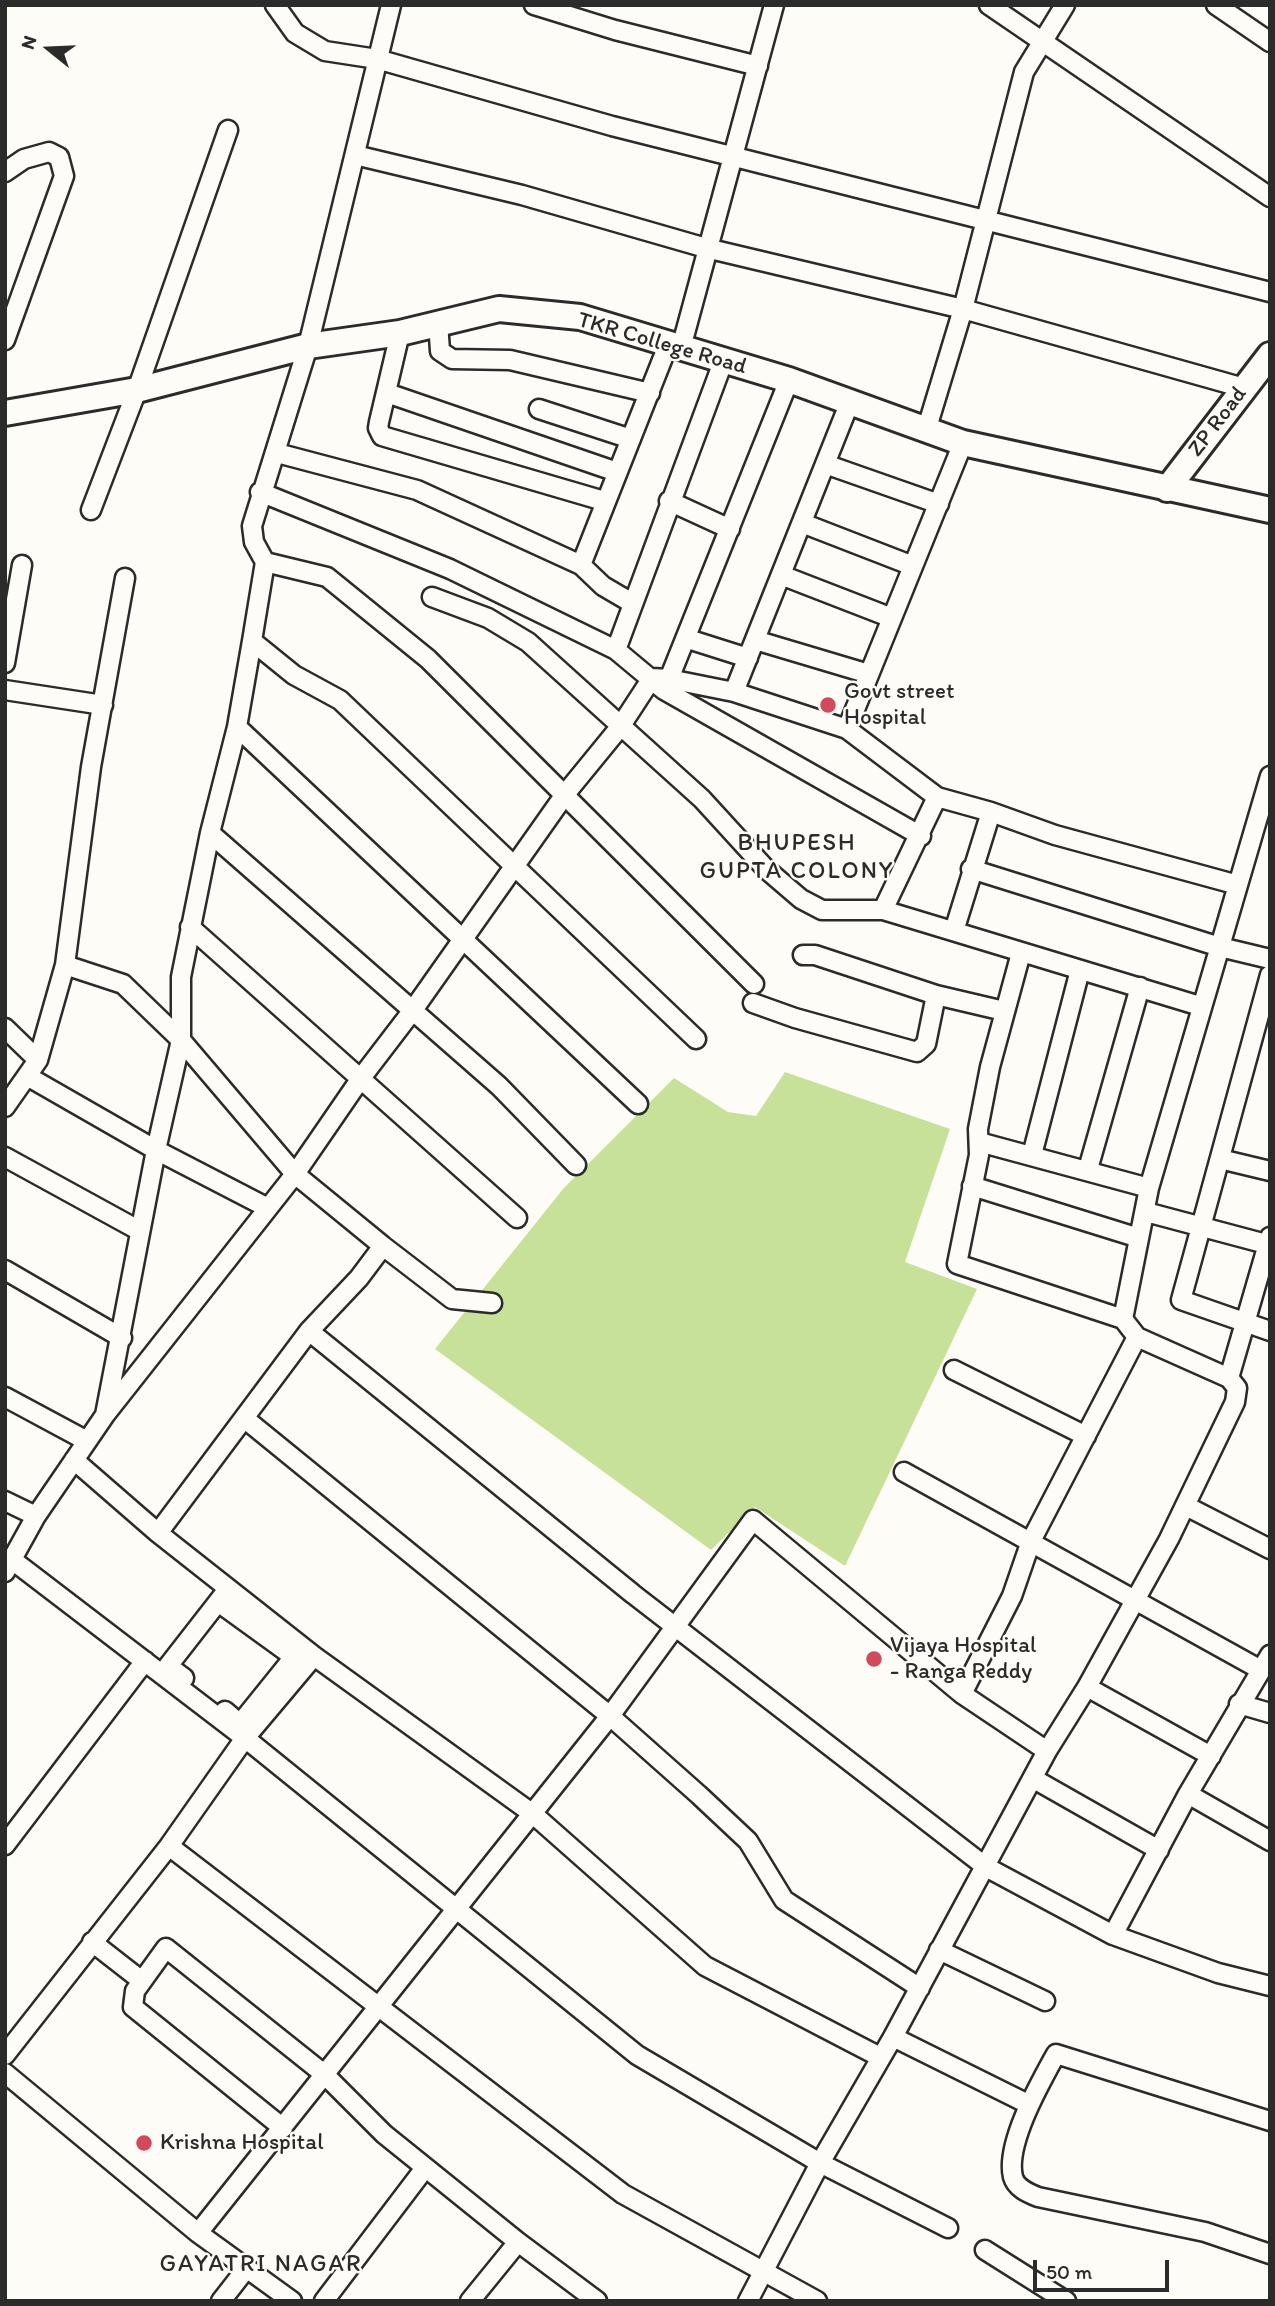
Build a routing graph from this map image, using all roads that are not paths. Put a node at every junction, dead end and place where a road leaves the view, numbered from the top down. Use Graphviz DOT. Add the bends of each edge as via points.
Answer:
graph roads {
  1 [pos="275,5"];
  2 [pos="391,5"];
  3 [pos="534,5"];
  4 [pos="774,5"];
  5 [pos="989,5"];
  6 [pos="1065,5"];
  7 [pos="1216,5"];
  8 [pos="1041,39"];
  9 [pos="1270,43"];
  10 [pos="377,59"];
  11 [pos="758,66"];
  12 [pos="228,130"];
  13 [pos="355,155"];
  14 [pos="733,156"];
  15 [pos="5,172"];
  16 [pos="1270,197"];
  17 [pos="987,220"];
  18 [pos="706,248"];
  19 [pos="1270,292"];
  20 [pos="12,298"];
  21 [pos="963,309"];
  22 [pos="438,322"];
  23 [pos="400,333"];
  24 [pos="5,340"];
  25 [pos="308,346"];
  26 [pos="675,347"];
  27 [pos="1270,355"];
  28 [pos="723,362"];
  29 [pos="789,380"];
  30 [pos="1244,388"];
  31 [pos="137,390"];
  32 [pos="387,393"];
  33 [pos="650,393"];
  34 [pos="849,404"];
  35 [pos="539,409"];
  36 [pos="5,413"];
  37 [pos="926,430"];
  38 [pos="631,439"];
  39 [pos="963,443"];
  40 [pos="277,453"];
  41 [pos="825,464"];
  42 [pos="617,472"];
  43 [pos="1167,489"];
  44 [pos="260,492"];
  45 [pos="604,501"];
  46 [pos="669,502"];
  47 [pos="939,504"];
  48 [pos="91,510"];
  49 [pos="1270,510"];
  50 [pos="802,523"];
  51 [pos="730,529"];
  52 [pos="265,562"];
  53 [pos="22,565"];
  54 [pos="581,565"];
  55 [pos="913,566"];
  56 [pos="781,575"];
  57 [pos="125,578"];
  58 [pos="432,597"];
  59 [pos="632,603"];
  60 [pos="892,618"];
  61 [pos="688,639"];
  62 [pos="755,639"];
  63 [pos="252,641"];
  64 [pos="615,650"];
  65 [pos="748,658"];
  66 [pos="5,663"];
  67 [pos="869,674"];
  68 [pos="661,678"];
  69 [pos="5,690"];
  70 [pos="734,692"];
  71 [pos="103,705"];
  72 [pos="237,727"];
  73 [pos="620,727"];
  74 [pos="847,729"];
  75 [pos="1270,776"];
  76 [pos="566,793"];
  77 [pos="937,797"];
  78 [pos="991,812"];
  79 [pos="210,833"];
  80 [pos="921,836"];
  81 [pos="515,865"];
  82 [pos="971,869"];
  83 [pos="1238,885"];
  84 [pos="883,910"];
  85 [pos="190,927"];
  86 [pos="954,931"];
  87 [pos="464,939"];
  88 [pos="1220,947"];
  89 [pos="1021,953"];
  90 [pos="803,956"];
  91 [pos="1270,959"];
  92 [pos="65,965"];
  93 [pos="1080,970"];
  94 [pos="1270,975"];
  95 [pos="754,984"];
  96 [pos="1140,987"];
  97 [pos="936,995"];
  98 [pos="753,1003"];
  99 [pos="1200,1006"];
  100 [pos="413,1010"];
  101 [pos="1004,1010"];
  102 [pos="5,1028"];
  103 [pos="696,1039"];
  104 [pos="181,1040"];
  105 [pos="38,1060"];
  106 [pos="27,1076"];
  107 [pos="361,1078"];
  108 [pos="638,1104"];
  109 [pos="5,1107"];
  110 [pos="979,1142"];
  111 [pos="156,1150"];
  112 [pos="1032,1155"];
  113 [pos="5,1157"];
  114 [pos="1220,1158"];
  115 [pos="576,1165"];
  116 [pos="1087,1169"];
  117 [pos="1270,1171"];
  118 [pos="295,1174"];
  119 [pos="972,1186"];
  120 [pos="1149,1188"];
  121 [pos="268,1208"];
  122 [pos="1146,1212"];
  123 [pos="517,1218"];
  124 [pos="1201,1225"];
  125 [pos="140,1231"];
  126 [pos="1139,1238"];
  127 [pos="1269,1242"];
  128 [pos="383,1246"];
  129 [pos="5,1269"];
  130 [pos="492,1303"];
  131 [pos="1122,1319"];
  132 [pos="1245,1324"];
  133 [pos="309,1331"];
  134 [pos="1270,1331"];
  135 [pos="1137,1337"];
  136 [pos="122,1338"];
  137 [pos="954,1370"];
  138 [pos="1229,1378"];
  139 [pos="5,1397"];
  140 [pos="105,1415"];
  141 [pos="244,1418"];
  142 [pos="1086,1436"];
  143 [pos="87,1441"];
  144 [pos="74,1460"];
  145 [pos="904,1472"];
  146 [pos="5,1501"];
  147 [pos="1186,1506"];
  148 [pos="36,1516"];
  149 [pos="158,1533"];
  150 [pos="1031,1541"];
  151 [pos="1270,1549"];
  152 [pos="8,1566"];
  153 [pos="1136,1599"];
  154 [pos="230,1600"];
  155 [pos="676,1626"];
  156 [pos="314,1656"];
  157 [pos="145,1661"];
  158 [pos="1266,1663"];
  159 [pos="1087,1687"];
  160 [pos="962,1694"];
  161 [pos="1239,1704"];
  162 [pos="1270,1713"];
  163 [pos="610,1716"];
  164 [pos="245,1738"];
  165 [pos="1047,1751"];
  166 [pos="1211,1756"];
  167 [pos="1034,1779"];
  168 [pos="1188,1794"];
  169 [pos="533,1814"];
  170 [pos="1270,1841"];
  171 [pos="5,1846"];
  172 [pos="169,1846"];
  173 [pos="1159,1850"];
  174 [pos="986,1867"];
  175 [pos="458,1907"];
  176 [pos="1113,1935"];
  177 [pos="92,1942"];
  178 [pos="939,1950"];
  179 [pos="142,1981"];
  180 [pos="1270,1986"];
  181 [pos="920,1987"];
  182 [pos="1045,2001"];
  183 [pos="379,2006"];
  184 [pos="893,2037"];
  185 [pos="5,2056"];
  186 [pos="880,2057"];
  187 [pos="5,2073"];
  188 [pos="324,2074"];
  189 [pos="1028,2104"];
  190 [pos="1270,2120"];
  191 [pos="282,2128"];
  192 [pos="820,2163"];
  193 [pos="425,2168"];
  194 [pos="948,2228"];
  195 [pos="198,2233"];
  196 [pos="518,2242"];
  197 [pos="985,2250"];
  198 [pos="1270,2254"];
  199 [pos="246,2269"];
  200 [pos="765,2271"];
  201 [pos="221,2301"];
  202 [pos="292,2301"];
  203 [pos="324,2301"];
  204 [pos="470,2301"];
  205 [pos="597,2301"];
  206 [pos="748,2301"];
  207 [pos="817,2301"];
  208 [pos="1066,2301"];
  1 -- 10 [label="street" via="295,33 324,51"];
  2 -- 10 [label="street"];
  3 -- 11 [label="street"];
  4 -- 11 [label="street"];
  5 -- 8 [label="street"];
  6 -- 8 [label="street"];
  7 -- 9 [label="street"];
  8 -- 16 [label="street"];
  8 -- 17 [label="street" via="1024,72"];
  10 -- 13 [label="street"];
  10 -- 14 [label="street"];
  11 -- 14 [label="street"];
  12 -- 31 [label="street"];
  13 -- 18 [label="street" via="533,198"];
  13 -- 25 [label="street"];
  14 -- 17 [label="street"];
  14 -- 18 [label="street"];
  15 -- 20 [label="street" via="38,153 49,152 64,166 43,239"];
  17 -- 19 [label="street"];
  17 -- 21 [label="street"];
  18 -- 21 [label="street"];
  18 -- 26 [label="street"];
  20 -- 24 [label="street"];
  21 -- 30 [label="street"];
  21 -- 37 [label="street"];
  22 -- 23 [label="street, TKR College Road"];
  22 -- 26 [label="street, TKR College Road" via="499,309 580,317"];
  22 -- 33 [label="street" via="440,351 452,359 510,360"];
  23 -- 25 [label="street, TKR College Road"];
  23 -- 32 [label="street"];
  25 -- 31 [label="street, TKR College Road"];
  25 -- 40 [label="street"];
  26 -- 28 [label="street, TKR College Road"];
  26 -- 33 [label="street"];
  27 -- 30 [label="street, ZP Road"];
  28 -- 29 [label="street, TKR College Road"];
  28 -- 46 [label="street"];
  29 -- 34 [label="street, TKR College Road"];
  29 -- 51 [label="street"];
  30 -- 43 [label="street, ZP Road"];
  31 -- 36 [label="street, TKR College Road"];
  31 -- 48 [label="street"];
  32 -- 42 [label="street"];
  32 -- 45 [label="street" via="377,428 385,438"];
  33 -- 38 [label="street"];
  34 -- 37 [label="street, TKR College Road"];
  34 -- 41 [label="street"];
  35 -- 38 [label="street"];
  37 -- 39 [label="street, TKR College Road"];
  38 -- 42 [label="street"];
  39 -- 43 [label="street, TKR College Road"];
  39 -- 47 [label="street"];
  40 -- 44 [label="street"];
  40 -- 54 [label="street" via="417,491"];
  41 -- 47 [label="street"];
  41 -- 50 [label="street"];
  42 -- 45 [label="street"];
  43 -- 49 [label="street, TKR College Road"];
  44 -- 52 [label="street" via="251,526"];
  44 -- 64 [label="street" via="450,569"];
  45 -- 54 [label="street"];
  46 -- 51 [label="street"];
  46 -- 59 [label="street"];
  47 -- 55 [label="street"];
  50 -- 55 [label="street"];
  50 -- 56 [label="street"];
  51 -- 61 [label="street"];
  52 -- 63 [label="street"];
  52 -- 76 [label="street" via="327,577 428,659"];
  53 -- 66 [label="street"];
  54 -- 59 [label="street" via="603,586"];
  55 -- 60 [label="street"];
  56 -- 60 [label="street"];
  56 -- 62 [label="street"];
  57 -- 71 [label="street"];
  58 -- 73 [label="street" via="488,618 528,642"];
  59 -- 64 [label="street"];
  60 -- 67 [label="street"];
  61 -- 65 [label="street"];
  61 -- 68 [label="street"];
  62 -- 65 [label="street"];
  62 -- 67 [label="street"];
  63 -- 72 [label="street"];
  63 -- 81 [label="street" via="294,676 340,700"];
  64 -- 68 [label="street"];
  65 -- 70 [label="street"];
  67 -- 74 [label="street"];
  68 -- 70 [label="street"];
  68 -- 73 [label="street"];
  68 -- 80 [label="street" via="664,691"];
  69 -- 71 [label="street"];
  70 -- 74 [label="street"];
  71 -- 92 [label="street"];
  72 -- 79 [label="street"];
  72 -- 87 [label="street"];
  73 -- 76 [label="street"];
  73 -- 84 [label="street" via="702,799 766,869 802,899 822,910"];
  74 -- 77 [label="street"];
  75 -- 83 [label="street"];
  76 -- 81 [label="street"];
  76 -- 95 [label="street"];
  77 -- 78 [label="street"];
  77 -- 80 [label="street"];
  78 -- 82 [label="street"];
  78 -- 83 [label="street" via="1055,835"];
  79 -- 85 [label="street"];
  79 -- 100 [label="street"];
  80 -- 84 [label="street"];
  81 -- 87 [label="street"];
  81 -- 103 [label="street"];
  82 -- 86 [label="street"];
  82 -- 88 [label="street"];
  83 -- 88 [label="street"];
  84 -- 86 [label="street"];
  85 -- 104 [label="street" via="181,977"];
  85 -- 107 [label="street"];
  86 -- 89 [label="street"];
  87 -- 100 [label="street"];
  87 -- 108 [label="street"];
  88 -- 91 [label="street"];
  88 -- 99 [label="street"];
  89 -- 93 [label="street"];
  89 -- 101 [label="street"];
  90 -- 97 [label="street" via="815,955"];
  92 -- 104 [label="street" via="123,984"];
  92 -- 105 [label="street"];
  93 -- 96 [label="street"];
  93 -- 112 [label="street"];
  94 -- 114 [label="street"];
  96 -- 99 [label="street"];
  96 -- 116 [label="street"];
  97 -- 98 [label="street" via="926,1044 918,1052"];
  97 -- 101 [label="street"];
  99 -- 120 [label="street"];
  100 -- 107 [label="street"];
  100 -- 115 [label="street" via="499,1086"];
  101 -- 110 [label="street"];
  102 -- 105 [label="street"];
  104 -- 111 [label="street"];
  104 -- 118 [label="street"];
  105 -- 106 [label="street"];
  106 -- 109 [label="street"];
  106 -- 111 [label="street"];
  107 -- 118 [label="street"];
  107 -- 123 [label="street"];
  110 -- 112 [label="street"];
  110 -- 119 [label="street"];
  111 -- 121 [label="street"];
  111 -- 125 [label="street"];
  112 -- 116 [label="street"];
  113 -- 125 [label="street"];
  114 -- 117 [label="street"];
  114 -- 124 [label="street"];
  116 -- 120 [label="street"];
  118 -- 121 [label="street"];
  118 -- 128 [label="street"];
  119 -- 126 [label="street"];
  119 -- 131 [label="street" via="957,1264"];
  120 -- 122 [label="street"];
  121 -- 140 [label="street"];
  122 -- 124 [label="street"];
  122 -- 126 [label="street"];
  124 -- 127 [label="street"];
  124 -- 132 [label="street" via="1181,1300"];
  125 -- 136 [label="street"];
  126 -- 131 [label="street"];
  127 -- 132 [label="street"];
  128 -- 130 [label="street" via="452,1298"];
  128 -- 133 [label="street"];
  129 -- 136 [label="street"];
  131 -- 135 [label="street"];
  132 -- 134 [label="street"];
  132 -- 138 [label="street"];
  133 -- 141 [label="street"];
  133 -- 155 [label="street"];
  135 -- 138 [label="street"];
  135 -- 142 [label="street"];
  136 -- 140 [label="street"];
  137 -- 142 [label="street"];
  138 -- 147 [label="street" via="1237,1388 1235,1402"];
  139 -- 143 [label="street"];
  140 -- 143 [label="street"];
  141 -- 149 [label="street"];
  141 -- 163 [label="street"];
  142 -- 150 [label="street"];
  143 -- 144 [label="street"];
  144 -- 148 [label="street"];
  144 -- 149 [label="street"];
  145 -- 150 [label="street"];
  146 -- 148 [label="street"];
  147 -- 151 [label="street"];
  147 -- 153 [label="street"];
  148 -- 152 [label="street"];
  149 -- 154 [label="street"];
  150 -- 153 [label="street"];
  150 -- 160 [label="street" via="1012,1596"];
  152 -- 157 [label="street"];
  153 -- 158 [label="street"];
  153 -- 159 [label="street"];
  154 -- 154 [label="street" via="168,1666 240,1724 294,1657"];
  154 -- 156 [label="street"];
  155 -- 160 [label="street" via="753,1520"];
  155 -- 163 [label="street"];
  155 -- 174 [label="street"];
  156 -- 164 [label="street"];
  156 -- 169 [label="street"];
  157 -- 164 [label="street"];
  157 -- 171 [label="street"];
  158 -- 161 [label="street"];
  159 -- 165 [label="street"];
  159 -- 166 [label="street"];
  160 -- 165 [label="street"];
  161 -- 162 [label="street"];
  161 -- 166 [label="street"];
  163 -- 169 [label="street"];
  163 -- 181 [label="street" via="748,1841 785,1900"];
  164 -- 172 [label="street"];
  164 -- 175 [label="street"];
  165 -- 167 [label="street"];
  166 -- 168 [label="street"];
  167 -- 173 [label="street"];
  167 -- 174 [label="street"];
  168 -- 170 [label="street"];
  168 -- 173 [label="street"];
  169 -- 175 [label="street"];
  169 -- 186 [label="street" via="705,1966"];
  172 -- 177 [label="street"];
  172 -- 183 [label="street"];
  173 -- 176 [label="street"];
  174 -- 176 [label="street"];
  174 -- 178 [label="street"];
  175 -- 183 [label="street"];
  175 -- 192 [label="street" via="637,2055"];
  176 -- 180 [label="street" via="1218,1973"];
  177 -- 179 [label="street"];
  177 -- 185 [label="street"];
  178 -- 181 [label="street"];
  178 -- 182 [label="street"];
  179 -- 188 [label="street" via="166,1948"];
  179 -- 191 [label="street" via="133,2001 138,2013"];
  181 -- 184 [label="street"];
  183 -- 188 [label="street"];
  183 -- 200 [label="street" via="623,2194"];
  184 -- 186 [label="street"];
  184 -- 189 [label="street"];
  186 -- 192 [label="street"];
  187 -- 195 [label="street"];
  188 -- 191 [label="street"];
  188 -- 193 [label="street"];
  189 -- 190 [label="street" via="1056,2054"];
  189 -- 198 [label="street" via="1012,2161 1013,2180 1023,2191 1205,2232"];
  191 -- 195 [label="street"];
  192 -- 194 [label="street"];
  192 -- 200 [label="street"];
  193 -- 196 [label="street"];
  193 -- 203 [label="street"];
  195 -- 199 [label="street"];
  196 -- 204 [label="street"];
  196 -- 205 [label="street"];
  197 -- 208 [label="street"];
  199 -- 201 [label="street"];
  199 -- 202 [label="street"];
  200 -- 206 [label="street"];
  200 -- 207 [label="street"];
}
